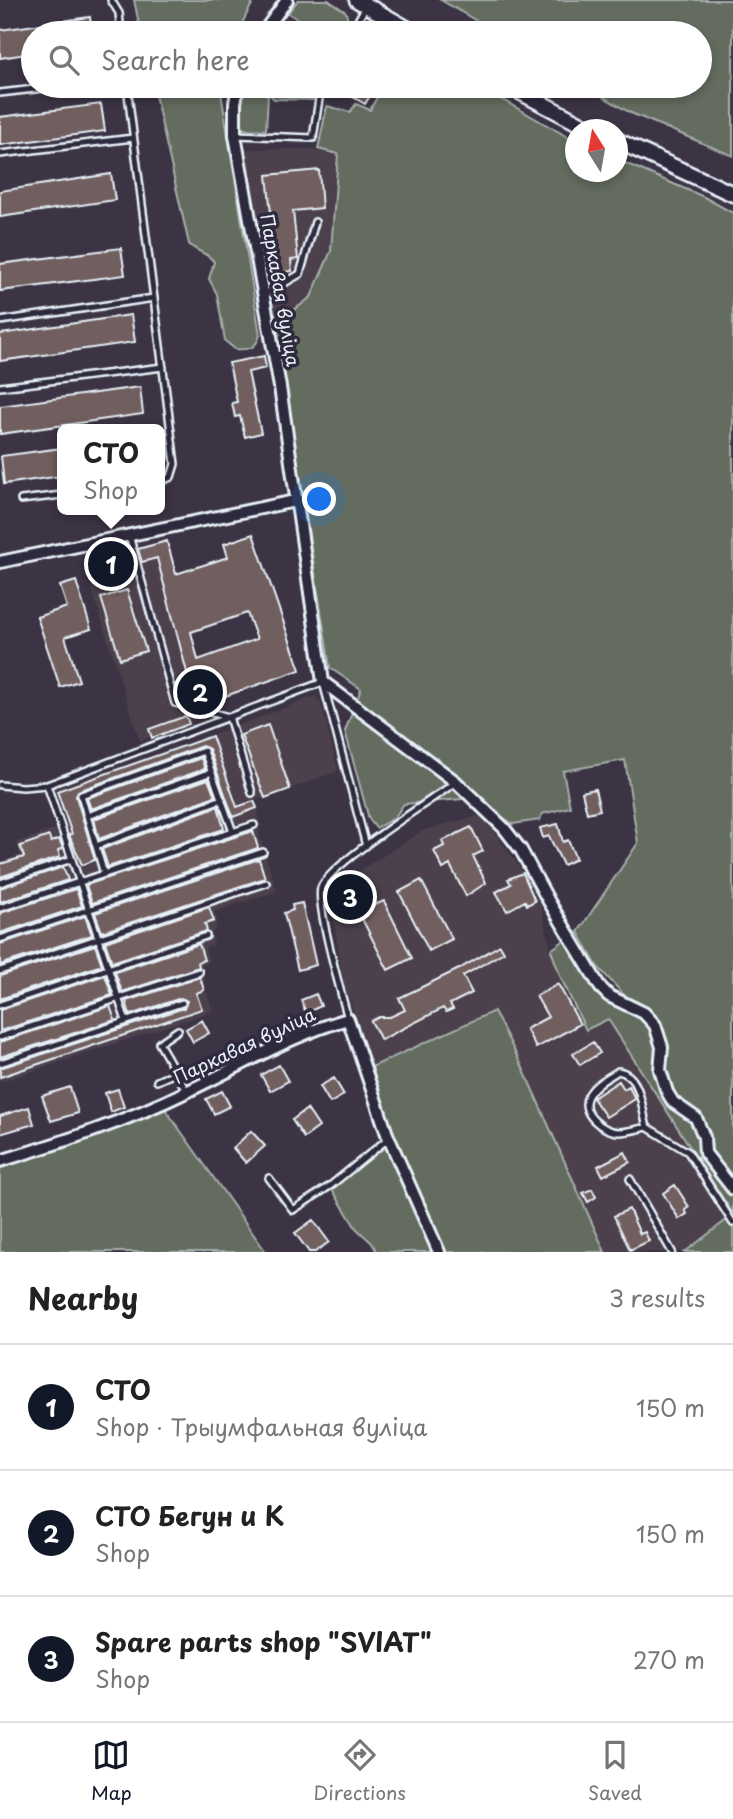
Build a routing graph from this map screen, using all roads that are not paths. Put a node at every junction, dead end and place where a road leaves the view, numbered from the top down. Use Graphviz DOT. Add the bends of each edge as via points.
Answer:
graph roads {
  1 [pos="111,0"];
  2 [pos="287,0"];
  3 [pos="362,3"];
  4 [pos="120,21"];
  5 [pos="272,21"];
  6 [pos="355,21"];
  7 [pos="394,21"];
  8 [pos="21,91"];
  9 [pos="0,93"];
  10 [pos="128,98"];
  11 [pos="236,98"];
  12 [pos="319,98"];
  13 [pos="532,98"];
  14 [pos="572,119"];
  15 [pos="235,135"];
  16 [pos="133,138"];
  17 [pos="628,146"];
  18 [pos="0,154"];
  19 [pos="733,194"];
  20 [pos="315,222"];
  21 [pos="264,295"];
  22 [pos="153,298"];
  23 [pos="0,321"];
  24 [pos="163,367"];
  25 [pos="0,387"];
  26 [pos="165,480"];
  27 [pos="57,496"];
  28 [pos="21,500"];
  29 [pos="295,501"];
  30 [pos="128,535"];
  31 [pos="0,562"];
  32 [pos="323,682"];
  33 [pos="229,717"];
  34 [pos="212,772"];
  35 [pos="456,782"];
  36 [pos="0,785"];
  37 [pos="47,785"];
  38 [pos="252,793"];
  39 [pos="222,799"];
  40 [pos="87,816"];
  41 [pos="254,825"];
  42 [pos="233,832"];
  43 [pos="96,846"];
  44 [pos="366,846"];
  45 [pos="263,852"];
  46 [pos="72,859"];
  47 [pos="104,874"];
  48 [pos="80,882"];
  49 [pos="0,883"];
  50 [pos="266,883"];
  51 [pos="0,908"];
  52 [pos="89,910"];
  53 [pos="206,936"];
  54 [pos="0,939"];
  55 [pos="99,939"];
  56 [pos="109,969"];
  57 [pos="0,971"];
  58 [pos="199,972"];
  59 [pos="119,999"];
  60 [pos="183,1003"];
  61 [pos="0,1005"];
  62 [pos="348,1019"];
  63 [pos="126,1021"];
  64 [pos="178,1030"];
  65 [pos="0,1037"];
  66 [pos="0,1063"];
  67 [pos="175,1073"];
  68 [pos="157,1081"];
  69 [pos="187,1092"];
  70 [pos="647,1127"];
  71 [pos="389,1138"];
  72 [pos="0,1161"];
  73 [pos="269,1178"];
  74 [pos="630,1180"];
  75 [pos="733,1189"];
  76 [pos="733,1223"];
  77 [pos="439,1252"];
  78 [pos="672,1252"];
  1 -- 4 [label="lane"];
  2 -- 5 [label="street"];
  3 -- 6 [label="lane"];
  3 -- 7 [label="main road"];
  8 -- 9 [label="lane"];
  10 -- 16 [label="lane"];
  11 -- 15 [label="street, Паркавая вуліца"];
  12 -- 15 [label="lane" via="313,138"];
  13 -- 14 [label="main road"];
  15 -- 21 [label="street, Паркавая вуліца"];
  16 -- 18 [label="lane"];
  16 -- 22 [label="lane"];
  17 -- 19 [label="main road"];
  20 -- 21 [label="lane" via="300,274"];
  21 -- 29 [label="street, Паркавая вуліца"];
  22 -- 23 [label="lane"];
  22 -- 24 [label="lane"];
  24 -- 25 [label="lane"];
  24 -- 26 [label="lane" via="175,464 171,477"];
  27 -- 28 [label="lane"];
  29 -- 30 [label="street"];
  29 -- 32 [label="street, Паркавая вуліца"];
  30 -- 31 [label="street"];
  30 -- 33 [label="lane" via="174,703"];
  32 -- 33 [label="lane"];
  32 -- 35 [label="street"];
  32 -- 44 [label="lane"];
  33 -- 37 [label="lane"];
  33 -- 38 [label="lane"];
  34 -- 39 [label="lane"];
  34 -- 40 [label="lane"];
  34 -- 40 [label="lane" via="204,751 80,795"];
  35 -- 44 [label="lane"];
  35 -- 75 [label="street" via="521,850 600,987 644,1013 655,1025 667,1092 696,1118 705,1153"];
  36 -- 37 [label="lane"];
  37 -- 46 [label="lane"];
  39 -- 42 [label="lane"];
  39 -- 43 [label="lane"];
  40 -- 43 [label="lane"];
  41 -- 42 [label="lane"];
  42 -- 47 [label="lane"];
  43 -- 47 [label="lane"];
  44 -- 62 [label="lane" via="328,876 320,892"];
  45 -- 52 [label="lane"];
  46 -- 48 [label="lane"];
  46 -- 49 [label="lane"];
  47 -- 48 [label="lane"];
  48 -- 51 [label="lane"];
  48 -- 52 [label="lane"];
  50 -- 55 [label="lane"];
  52 -- 54 [label="lane"];
  52 -- 55 [label="lane"];
  53 -- 56 [label="lane"];
  55 -- 56 [label="lane"];
  55 -- 57 [label="lane"];
  56 -- 59 [label="lane"];
  56 -- 61 [label="lane"];
  58 -- 59 [label="lane"];
  59 -- 63 [label="lane"];
  59 -- 65 [label="lane"];
  60 -- 63 [label="lane"];
  62 -- 69 [label="street, Паркавая вуліца" via="319,1027"];
  62 -- 71 [label="street"];
  63 -- 66 [label="lane"];
  64 -- 67 [label="lane" via="159,1043"];
  67 -- 68 [label="lane"];
  67 -- 69 [label="lane"];
  69 -- 72 [label="street, Паркавая вуліца"];
  70 -- 70 [label="lane" via="617,1133 596,1124 587,1110 587,1098 618,1071 627,1073 636,1082"];
  70 -- 76 [label="lane" via="688,1152"];
  71 -- 73 [label="lane" via="293,1210"];
  71 -- 77 [label="street"];
  74 -- 78 [label="lane"];
}
